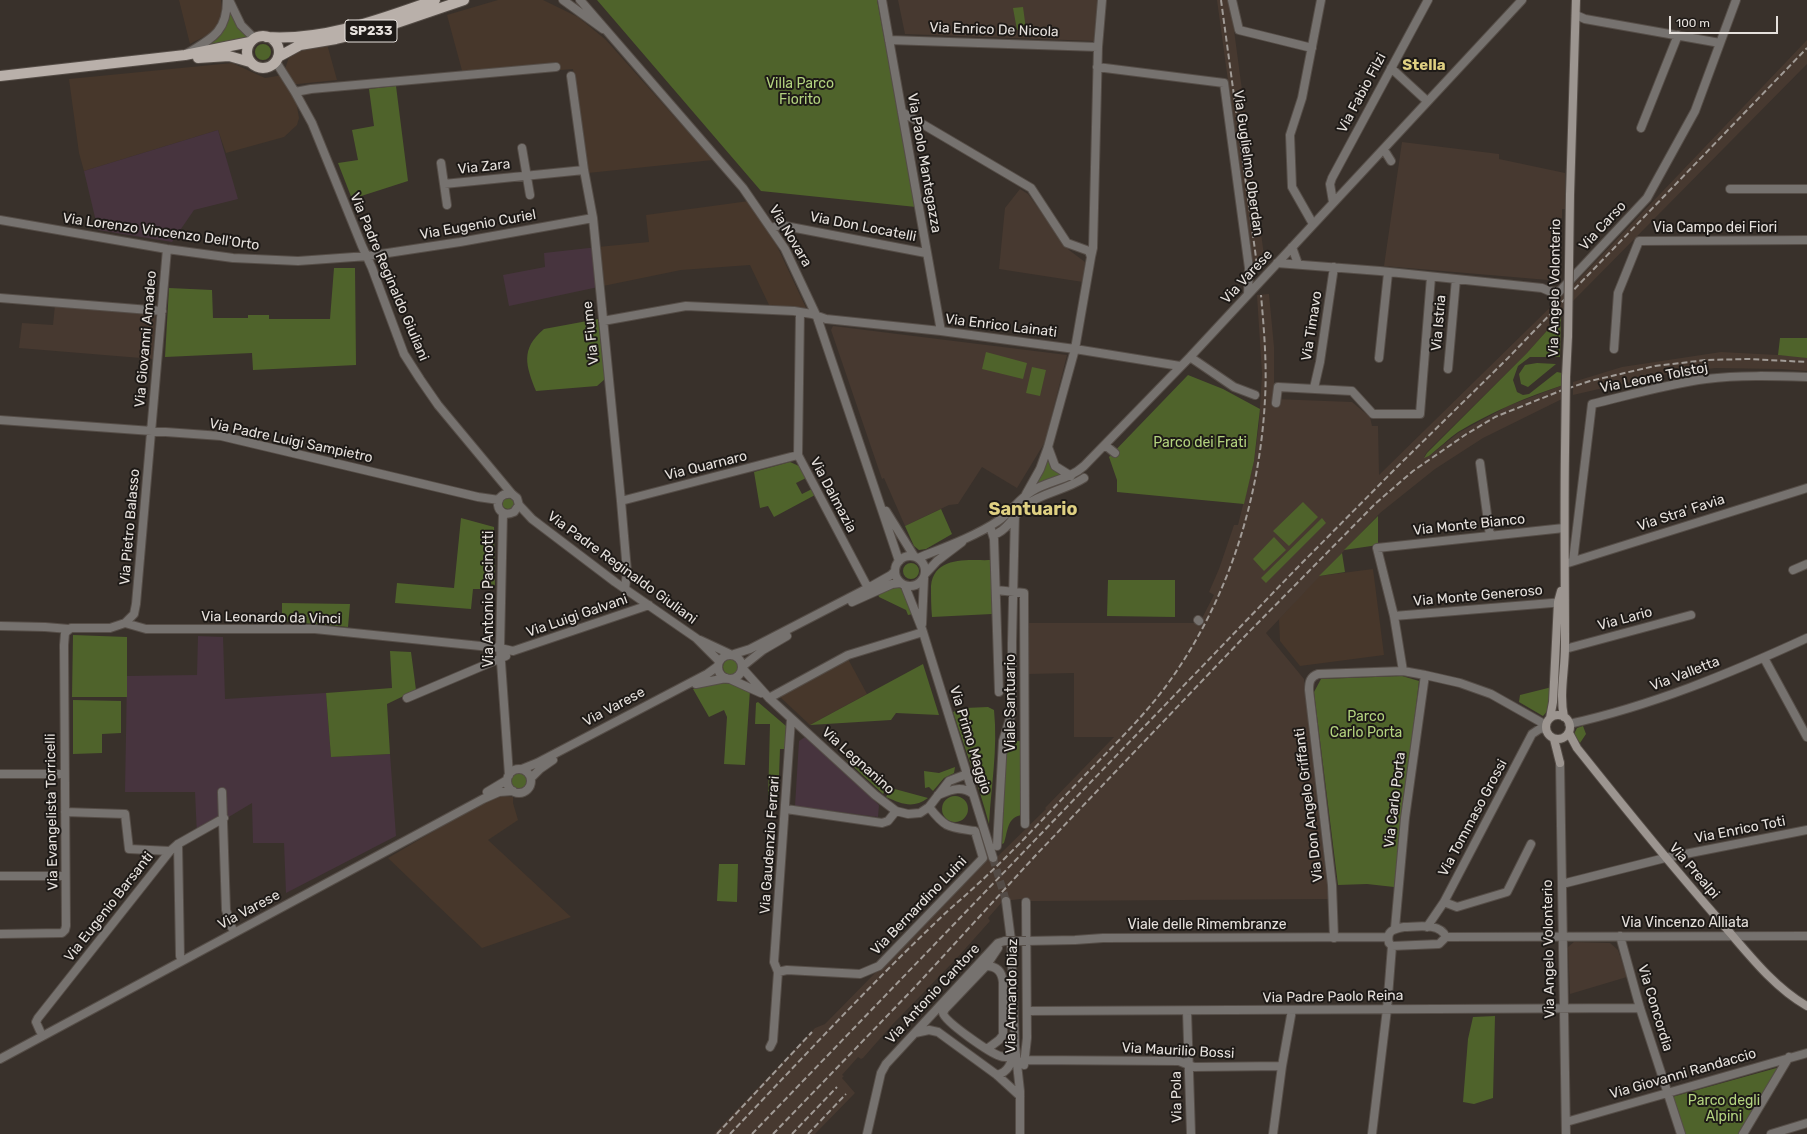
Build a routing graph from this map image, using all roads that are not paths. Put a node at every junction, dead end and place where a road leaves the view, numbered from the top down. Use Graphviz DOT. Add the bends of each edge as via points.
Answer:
graph roads {
  1 [pos="228,0"];
  2 [pos="435,0"];
  3 [pos="464,0"];
  4 [pos="563,0"];
  5 [pos="580,0"];
  6 [pos="882,0"];
  7 [pos="1102,0"];
  8 [pos="1232,0"];
  9 [pos="1322,0"];
  10 [pos="1428,0"];
  11 [pos="1522,0"];
  12 [pos="1576,0"];
  13 [pos="1736,0"];
  14 [pos="1576,15"];
  15 [pos="607,31"];
  16 [pos="1678,35"];
  17 [pos="266,37"];
  18 [pos="253,40"];
  19 [pos="889,40"];
  20 [pos="1720,43"];
  21 [pos="1098,47"];
  22 [pos="1312,48"];
  23 [pos="185,54"];
  24 [pos="277,59"];
  25 [pos="138,61"];
  26 [pos="250,62"];
  27 [pos="556,67"];
  28 [pos="1097,67"];
  29 [pos="1391,68"];
  30 [pos="0,76"];
  31 [pos="571,76"];
  32 [pos="295,92"];
  33 [pos="1427,101"];
  34 [pos="902,112"];
  35 [pos="1641,128"];
  36 [pos="522,148"];
  37 [pos="1386,153"];
  38 [pos="1391,161"];
  39 [pos="440,163"];
  40 [pos="584,170"];
  41 [pos="527,176"];
  42 [pos="444,184"];
  43 [pos="1730,189"];
  44 [pos="1807,189"];
  45 [pos="530,195"];
  46 [pos="1333,202"];
  47 [pos="447,205"];
  48 [pos="593,218"];
  49 [pos="0,220"];
  50 [pos="1313,224"];
  51 [pos="772,228"];
  52 [pos="1807,240"];
  53 [pos="1292,247"];
  54 [pos="167,249"];
  55 [pos="926,253"];
  56 [pos="1090,254"];
  57 [pos="368,256"];
  58 [pos="1277,263"];
  59 [pos="1298,264"];
  60 [pos="1334,267"];
  61 [pos="1388,273"];
  62 [pos="1431,277"];
  63 [pos="1456,279"];
  64 [pos="1248,294"];
  65 [pos="0,298"];
  66 [pos="162,311"];
  67 [pos="800,312"];
  68 [pos="817,317"];
  69 [pos="603,321"];
  70 [pos="941,331"];
  71 [pos="1075,349"];
  72 [pos="1614,350"];
  73 [pos="1190,357"];
  74 [pos="1379,358"];
  75 [pos="1180,366"];
  76 [pos="1448,369"];
  77 [pos="1807,377"];
  78 [pos="1314,388"];
  79 [pos="1256,395"];
  80 [pos="1276,403"];
  81 [pos="0,420"];
  82 [pos="151,430"];
  83 [pos="1105,444"];
  84 [pos="1048,447"];
  85 [pos="1115,454"];
  86 [pos="798,455"];
  87 [pos="1480,463"];
  88 [pos="498,476"];
  89 [pos="1071,476"];
  90 [pos="1084,478"];
  91 [pos="1807,488"];
  92 [pos="512,494"];
  93 [pos="1026,495"];
  94 [pos="878,497"];
  95 [pos="621,501"];
  96 [pos="500,503"];
  97 [pos="519,505"];
  98 [pos="1016,513"];
  99 [pos="512,514"];
  100 [pos="532,519"];
  101 [pos="990,526"];
  102 [pos="1564,528"];
  103 [pos="998,533"];
  104 [pos="1490,536"];
  105 [pos="966,538"];
  106 [pos="916,557"];
  107 [pos="898,561"];
  108 [pos="1573,562"];
  109 [pos="1564,564"];
  110 [pos="1807,564"];
  111 [pos="1793,570"];
  112 [pos="895,571"];
  113 [pos="924,576"];
  114 [pos="903,584"];
  115 [pos="868,588"];
  116 [pos="625,589"];
  117 [pos="996,590"];
  118 [pos="1012,593"];
  119 [pos="1561,602"];
  120 [pos="649,605"];
  121 [pos="1691,615"];
  122 [pos="1394,616"];
  123 [pos="125,623"];
  124 [pos="0,626"];
  125 [pos="68,629"];
  126 [pos="922,631"];
  127 [pos="696,638"];
  128 [pos="1807,638"];
  129 [pos="500,648"];
  130 [pos="1565,648"];
  131 [pos="513,651"];
  132 [pos="732,654"];
  133 [pos="1764,658"];
  134 [pos="501,659"];
  135 [pos="719,664"];
  136 [pos="743,667"];
  137 [pos="1403,671"];
  138 [pos="1425,675"];
  139 [pos="728,679"];
  140 [pos="999,692"];
  141 [pos="768,697"];
  142 [pos="407,698"];
  143 [pos="1564,717"];
  144 [pos="791,719"];
  145 [pos="1548,724"];
  146 [pos="1563,735"];
  147 [pos="1807,737"];
  148 [pos="507,758"];
  149 [pos="520,769"];
  150 [pos="0,774"];
  151 [pos="64,774"];
  152 [pos="967,774"];
  153 [pos="508,777"];
  154 [pos="530,778"];
  155 [pos="513,791"];
  156 [pos="222,792"];
  157 [pos="973,794"];
  158 [pos="938,796"];
  159 [pos="929,807"];
  160 [pos="786,809"];
  161 [pos="896,811"];
  162 [pos="65,812"];
  163 [pos="224,818"];
  164 [pos="1025,824"];
  165 [pos="1807,830"];
  166 [pos="178,844"];
  167 [pos="1531,844"];
  168 [pos="997,846"];
  169 [pos="170,851"];
  170 [pos="993,858"];
  171 [pos="1665,858"];
  172 [pos="0,876"];
  173 [pos="65,876"];
  174 [pos="1562,884"];
  175 [pos="1006,901"];
  176 [pos="1026,902"];
  177 [pos="1444,902"];
  178 [pos="1427,926"];
  179 [pos="232,928"];
  180 [pos="1395,928"];
  181 [pos="0,934"];
  182 [pos="1563,936"];
  183 [pos="1620,936"];
  184 [pos="1733,936"];
  185 [pos="1807,936"];
  186 [pos="1388,937"];
  187 [pos="1446,937"];
  188 [pos="1334,938"];
  189 [pos="1005,941"];
  190 [pos="1026,941"];
  191 [pos="1392,946"];
  192 [pos="180,956"];
  193 [pos="986,966"];
  194 [pos="778,972"];
  195 [pos="1807,1006"];
  196 [pos="1640,1008"];
  197 [pos="1387,1009"];
  198 [pos="1292,1010"];
  199 [pos="1563,1010"];
  200 [pos="1026,1011"];
  201 [pos="1187,1011"];
  202 [pos="40,1031"];
  203 [pos="914,1033"];
  204 [pos="1015,1046"];
  205 [pos="770,1047"];
  206 [pos="987,1049"];
  207 [pos="0,1053"];
  208 [pos="1807,1053"];
  209 [pos="1012,1056"];
  210 [pos="1789,1057"];
  211 [pos="0,1059"];
  212 [pos="1024,1060"];
  213 [pos="1189,1066"];
  214 [pos="1282,1066"];
  215 [pos="997,1075"];
  216 [pos="1668,1092"];
  217 [pos="1020,1093"];
  218 [pos="1566,1122"];
  219 [pos="1807,1124"];
  220 [pos="867,1134"];
  221 [pos="1020,1134"];
  222 [pos="1191,1134"];
  223 [pos="1272,1134"];
  224 [pos="1372,1134"];
  225 [pos="1566,1134"];
  226 [pos="1681,1134"];
  227 [pos="1743,1134"];
  228 [pos="1771,1134"];
  1 -- 18 [label="street" via="241,25"];
  1 -- 23 [label="street" via="221,30"];
  2 -- 17 [label="main road, SP233" via="374,22 332,32"];
  3 -- 24 [label="main road, SP233" via="379,29 300,44"];
  4 -- 15 [label="street, Via Novara"];
  5 -- 15 [label="street, Via Novara"];
  6 -- 19 [label="street, Via Paolo Mantegazza"];
  7 -- 21 [label="street"];
  8 -- 22 [label="street" via="1238,30"];
  9 -- 22 [label="street"];
  10 -- 29 [label="street, Via Fabio Filzi"];
  11 -- 33 [label="street, Via Varese"];
  12 -- 14 [label="street, Via Angelo Volonterio"];
  13 -- 20 [label="street, Via Carso"];
  14 -- 16 [label="street" via="1585,19"];
  14 -- 102 [label="street, Via Angelo Volonterio, bridge"];
  15 -- 51 [label="street, Via Novara" via="743,188"];
  16 -- 20 [label="street"];
  16 -- 35 [label="street"];
  17 -- 18 [label="main road, SP233"];
  17 -- 24 [label="main road" via="278,47"];
  18 -- 23 [label="main road, SP233"];
  18 -- 26 [label="main road" via="247,52"];
  19 -- 21 [label="street, Via Enrico De Nicola"];
  19 -- 34 [label="street, Via Paolo Mantegazza"];
  20 -- 63 [label="street, Via Carso" via="1695,111 1647,198 1559,292"];
  21 -- 28 [label="street"];
  22 -- 50 [label="street" via="1302,98 1290,135 1292,187"];
  23 -- 25 [label="main road, SP233"];
  24 -- 26 [label="main road, SP233" via="268,68 254,66"];
  24 -- 32 [label="street, Via Padre Reginaldo Giuliani"];
  25 -- 26 [label="main road, SP233" via="229,56"];
  25 -- 30 [label="main road, SP233"];
  27 -- 32 [label="street"];
  28 -- 56 [label="street" via="1093,248"];
  28 -- 64 [label="street, Via Guglielmo Oberdan" via="1224,83 1249,268"];
  29 -- 33 [label="street"];
  29 -- 46 [label="street, Via Fabio Filzi" via="1332,178 1330,184"];
  31 -- 40 [label="street, Via Fiume"];
  32 -- 57 [label="street, Via Padre Reginaldo Giuliani" via="312,123"];
  33 -- 46 [label="street, Via Varese"];
  34 -- 55 [label="street, Via Paolo Mantegazza"];
  34 -- 56 [label="street" via="1031,188 1068,243"];
  36 -- 41 [label="street, Via Zara"];
  37 -- 38 [label="street"];
  39 -- 42 [label="street, Via Zara"];
  40 -- 41 [label="street, Via Zara"];
  40 -- 48 [label="street, Via Fiume"];
  41 -- 42 [label="street, Via Zara"];
  41 -- 45 [label="street, Via Zara"];
  42 -- 47 [label="street, Via Zara"];
  43 -- 44 [label="street"];
  46 -- 50 [label="street, Via Varese"];
  48 -- 57 [label="street, Via Eugenio Curiel"];
  48 -- 69 [label="street, Via Fiume"];
  49 -- 54 [label="street, Via Lorenzo Vincenzo Dell'Orto"];
  50 -- 53 [label="street, Via Varese"];
  51 -- 55 [label="street, Via Don Locatelli" via="780,225"];
  51 -- 68 [label="street, Via Novara"];
  52 -- 72 [label="street, Via Campo dei Fiori" via="1639,241 1618,293"];
  53 -- 58 [label="street, Via Varese"];
  53 -- 59 [label="street"];
  54 -- 57 [label="street, Via Lorenzo Vincenzo Dell'Orto" via="267,260 323,261"];
  54 -- 66 [label="street, Via Giovanni Amadeo"];
  55 -- 70 [label="street, Via Paolo Mantegazza"];
  56 -- 71 [label="street"];
  57 -- 88 [label="street, Via Padre Reginaldo Giuliani" via="408,360 438,405"];
  58 -- 59 [label="street, Via Carso"];
  58 -- 64 [label="street, Via Varese"];
  59 -- 60 [label="street, Via Carso"];
  60 -- 61 [label="street, Via Carso"];
  60 -- 78 [label="street, Via Timavo"];
  61 -- 62 [label="street, Via Carso"];
  61 -- 74 [label="street"];
  62 -- 63 [label="street, Via Carso"];
  62 -- 78 [label="street" via="1420,414 1372,414 1352,391"];
  63 -- 76 [label="street, Via Istria"];
  64 -- 73 [label="street, Via Varese"];
  65 -- 66 [label="street"];
  66 -- 82 [label="street, Via Giovanni Amadeo"];
  67 -- 68 [label="street, Via Enrico Lainati"];
  67 -- 69 [label="street, Via Enrico Lainati" via="686,306"];
  67 -- 86 [label="street, Via Dalmazia"];
  68 -- 70 [label="street, Via Enrico Lainati"];
  68 -- 94 [label="street, Via Novara"];
  69 -- 95 [label="street, Via Fiume"];
  70 -- 71 [label="street, Via Enrico Lainati"];
  71 -- 75 [label="street, Via Enrico Lainati"];
  71 -- 84 [label="street"];
  73 -- 75 [label="street, Via Varese"];
  73 -- 79 [label="street" via="1234,387"];
  75 -- 83 [label="street, Via Varese"];
  77 -- 108 [label="street, Via Leone Tolstoj" via="1707,379 1592,404"];
  78 -- 80 [label="street" via="1278,387"];
  81 -- 82 [label="street, Via Padre Luigi Sampietro"];
  82 -- 96 [label="street, Via Padre Luigi Sampietro" via="232,438"];
  82 -- 123 [label="street, Via Pietro Balasso" via="136,604 134,614"];
  83 -- 85 [label="street"];
  83 -- 89 [label="street, Via Varese"];
  84 -- 89 [label="street" via="1055,466"];
  84 -- 93 [label="street"];
  86 -- 95 [label="street, Via Quarnaro"];
  86 -- 115 [label="street, Via Dalmazia"];
  87 -- 104 [label="street"];
  88 -- 92 [label="street, Via Padre Reginaldo Giuliani"];
  88 -- 96 [label="street, Via Padre Reginaldo Giuliani"];
  89 -- 93 [label="street, Via Varese"];
  90 -- 98 [label="street" via="1029,503"];
  91 -- 108 [label="street, Via Stra' Favia"];
  92 -- 96 [label="street"];
  92 -- 97 [label="street, Via Padre Reginaldo Giuliani" via="517,498"];
  93 -- 101 [label="street, Via Varese"];
  94 -- 106 [label="street, Via Novara"];
  94 -- 107 [label="street, Via Novara"];
  95 -- 116 [label="street, Via Fiume" via="627,571"];
  96 -- 99 [label="street, Via Padre Reginaldo Giuliani"];
  96 -- 129 [label="street, Via Antonio Pacinotti"];
  97 -- 99 [label="street"];
  97 -- 100 [label="street, Via Padre Reginaldo Giuliani"];
  98 -- 103 [label="street"];
  98 -- 118 [label="street"];
  99 -- 100 [label="street, Via Padre Reginaldo Giuliani"];
  100 -- 116 [label="street, Via Padre Reginaldo Giuliani"];
  101 -- 105 [label="street, Via Varese"];
  101 -- 117 [label="street" via="994,539"];
  102 -- 104 [label="street, Via Monte Bianco"];
  102 -- 109 [label="street, Via Angelo Volonterio"];
  104 -- 122 [label="street, Via Monte Bianco" via="1377,548"];
  105 -- 106 [label="street, Via Varese"];
  105 -- 113 [label="street, Via Varese" via="937,561"];
  106 -- 107 [label="street" via="905,557"];
  106 -- 113 [label="street" via="923,563"];
  107 -- 112 [label="street"];
  108 -- 109 [label="street, Via Stra' Favia"];
  109 -- 119 [label="street, Via Angelo Volonterio"];
  110 -- 111 [label="street"];
  112 -- 114 [label="street" via="897,579"];
  112 -- 115 [label="street"];
  113 -- 114 [label="street" via="914,586"];
  113 -- 126 [label="street, Via Primo Maggio"];
  114 -- 126 [label="street, Via Primo Maggio"];
  114 -- 136 [label="street" via="878,590 817,619 762,650"];
  115 -- 132 [label="street" via="747,651"];
  116 -- 120 [label="street, Via Padre Reginaldo Giuliani"];
  117 -- 118 [label="street, Viale Santuario"];
  117 -- 140 [label="street"];
  118 -- 164 [label="street, Viale Santuario" via="1024,593"];
  118 -- 168 [label="street, Viale Santuario" via="1012,712 1003,741"];
  119 -- 122 [label="street, Via Monte Generoso"];
  119 -- 130 [label="street, Via Angelo Volonterio"];
  119 -- 145 [label="street, Via Angelo Volonterio" via="1553,702"];
  120 -- 127 [label="street, Via Padre Reginaldo Giuliani"];
  120 -- 131 [label="street, Via Luigi Galvani"];
  121 -- 130 [label="street, Via Lario"];
  122 -- 137 [label="street"];
  123 -- 125 [label="street" via="110,628"];
  123 -- 129 [label="street, Via Leonardo da Vinci" via="146,629 315,629"];
  124 -- 125 [label="street"];
  125 -- 151 [label="street, Via Evangelista Torricelli" via="64,645"];
  126 -- 141 [label="street" via="848,655"];
  126 -- 152 [label="street, Via Primo Maggio"];
  127 -- 132 [label="street, Via Padre Reginaldo Giuliani"];
  127 -- 135 [label="street, Via Padre Reginaldo Giuliani"];
  128 -- 133 [label="street, Via Valletta"];
  129 -- 131 [label="street, Via Luigi Galvani"];
  129 -- 134 [label="street, Via Antonio Pacinotti"];
  130 -- 143 [label="street, Via Angelo Volonterio" via="1562,707"];
  131 -- 134 [label="street, Via Luigi Galvani"];
  132 -- 135 [label="street" via="726,655"];
  132 -- 136 [label="street" via="740,658"];
  133 -- 146 [label="street, Via Valletta"];
  133 -- 147 [label="street"];
  134 -- 142 [label="street, Via Luigi Galvani"];
  134 -- 148 [label="street, Via Antonio Pacinotti"];
  135 -- 139 [label="street" via="720,674"];
  135 -- 149 [label="street, Via Varese" via="707,674 537,763"];
  136 -- 139 [label="street" via="738,676"];
  136 -- 141 [label="street, Via Legnanino"];
  137 -- 138 [label="street"];
  137 -- 188 [label="street, Via Don Angelo Griffanti" via="1318,674 1311,679 1309,690 1332,885"];
  138 -- 145 [label="street" via="1491,694"];
  138 -- 180 [label="street, Via Carlo Porta" via="1405,818"];
  139 -- 141 [label="street, Via Legnanino"];
  139 -- 154 [label="street, Via Varese" via="702,682 684,690 552,761"];
  141 -- 144 [label="street, Via Legnanino"];
  143 -- 145 [label="street" via="1557,715"];
  143 -- 146 [label="street"];
  144 -- 160 [label="street, Via Gaudenzio Ferrari"];
  144 -- 161 [label="street, Via Legnanino"];
  145 -- 146 [label="street" via="1549,735"];
  145 -- 177 [label="street, Via Tommaso Grossi" via="1532,734"];
  146 -- 171 [label="street, Via Prealpi" via="1573,742"];
  146 -- 174 [label="street, Via Angelo Volonterio" via="1560,763"];
  148 -- 149 [label="street"];
  148 -- 153 [label="street, Via Antonio Pacinotti"];
  149 -- 153 [label="street"];
  149 -- 154 [label="street"];
  150 -- 151 [label="street"];
  151 -- 162 [label="street, Via Evangelista Torricelli"];
  152 -- 157 [label="street, Via Primo Maggio"];
  152 -- 158 [label="street" via="949,782"];
  153 -- 155 [label="street" via="508,786"];
  153 -- 179 [label="street, Via Varese" via="497,787"];
  154 -- 155 [label="street" via="529,787 525,791"];
  155 -- 211 [label="street, Via Varese" via="499,792 483,799"];
  156 -- 163 [label="street"];
  157 -- 158 [label="street" via="957,789"];
  157 -- 170 [label="street, Via Primo Maggio"];
  158 -- 159 [label="street"];
  159 -- 161 [label="street, Via Legnanino" via="914,814"];
  159 -- 194 [label="street, Via Bernardino Luini" via="941,822 952,827 975,831 983,858 903,944 879,966 860,974 787,970"];
  160 -- 161 [label="street" via="882,823 888,821"];
  160 -- 194 [label="street, Via Gaudenzio Ferrari" via="774,962"];
  162 -- 169 [label="street" via="125,814 129,849"];
  162 -- 173 [label="street, Via Evangelista Torricelli"];
  163 -- 166 [label="street, Via Eugenio Barsanti"];
  163 -- 179 [label="street" via="226,910"];
  165 -- 171 [label="street, Via Enrico Toti"];
  166 -- 169 [label="street, Via Eugenio Barsanti"];
  166 -- 192 [label="street"];
  167 -- 177 [label="street" via="1507,892 1457,907"];
  169 -- 202 [label="street, Via Eugenio Barsanti" via="38,1018 36,1022"];
  171 -- 174 [label="street, Via Enrico Toti"];
  171 -- 184 [label="street, Via Prealpi"];
  172 -- 173 [label="street"];
  173 -- 181 [label="street, Via Evangelista Torricelli" via="65,930 62,933"];
  174 -- 182 [label="street, Via Angelo Volonterio"];
  175 -- 204 [label="street" via="1011,940"];
  176 -- 190 [label="street, Via Armando Diaz"];
  177 -- 178 [label="street, Via Tommaso Grossi"];
  178 -- 180 [label="street"];
  178 -- 187 [label="street" via="1437,928"];
  179 -- 192 [label="street, Via Varese"];
  180 -- 186 [label="street" via="1390,931"];
  182 -- 183 [label="street, Via Vincenzo Alliata"];
  182 -- 187 [label="street, Via Vincenzo Alliata"];
  182 -- 199 [label="street, Via Angelo Volonterio"];
  183 -- 184 [label="street, Via Vincenzo Alliata"];
  183 -- 196 [label="street, Via Concordia"];
  184 -- 185 [label="street, Via Vincenzo Alliata"];
  184 -- 195 [label="street, Via Prealpi" via="1769,976"];
  186 -- 188 [label="street, Viale delle Rimembranze"];
  186 -- 191 [label="street"];
  187 -- 191 [label="street" via="1439,944"];
  188 -- 190 [label="street, Viale delle Rimembranze" via="1102,938"];
  189 -- 190 [label="street, bridge"];
  189 -- 193 [label="street, Via Antonio Cantore"];
  189 -- 203 [label="street, Via Antonio Cantore" via="998,943"];
  190 -- 200 [label="street, Via Armando Diaz"];
  191 -- 197 [label="street"];
  192 -- 202 [label="street, Via Varese"];
  193 -- 206 [label="street" via="998,970 1003,982 1003,1035"];
  193 -- 206 [label="street, Via Antonio Cantore" via="943,1013 949,1022"];
  194 -- 205 [label="street, Via Gaudenzio Ferrari" via="773,1041"];
  196 -- 199 [label="street, Via Padre Paolo Reina"];
  196 -- 216 [label="street, Via Concordia"];
  197 -- 198 [label="street, Via Padre Paolo Reina"];
  197 -- 199 [label="street, Via Padre Paolo Reina"];
  197 -- 224 [label="street"];
  198 -- 201 [label="street, Via Padre Paolo Reina"];
  198 -- 214 [label="street"];
  199 -- 218 [label="street, Via Angelo Volonterio"];
  200 -- 201 [label="street, Via Padre Paolo Reina"];
  200 -- 212 [label="street, Via Armando Diaz" via="1027,1038"];
  201 -- 213 [label="street, Via Pola"];
  202 -- 207 [label="street, Via Varese"];
  203 -- 215 [label="street" via="929,1030 938,1032"];
  203 -- 220 [label="street, Via Antonio Cantore" via="883,1068"];
  204 -- 209 [label="street"];
  204 -- 217 [label="street"];
  206 -- 209 [label="street" via="1003,1057"];
  208 -- 210 [label="street, Via Giovanni Randaccio"];
  209 -- 215 [label="street" via="1006,1072"];
  210 -- 216 [label="street, Via Giovanni Randaccio"];
  210 -- 227 [label="street"];
  212 -- 213 [label="street, Via Maurilio Bossi" via="1179,1061"];
  212 -- 217 [label="street, Via Armando Diaz"];
  213 -- 214 [label="street, Via Maurilio Bossi"];
  213 -- 222 [label="street, Via Pola"];
  214 -- 223 [label="street"];
  215 -- 217 [label="street"];
  216 -- 218 [label="street, Via Giovanni Randaccio"];
  216 -- 226 [label="street, Via Concordia"];
  217 -- 221 [label="street"];
  218 -- 225 [label="street, Via Angelo Volonterio"];
  219 -- 228 [label="street"];
}
